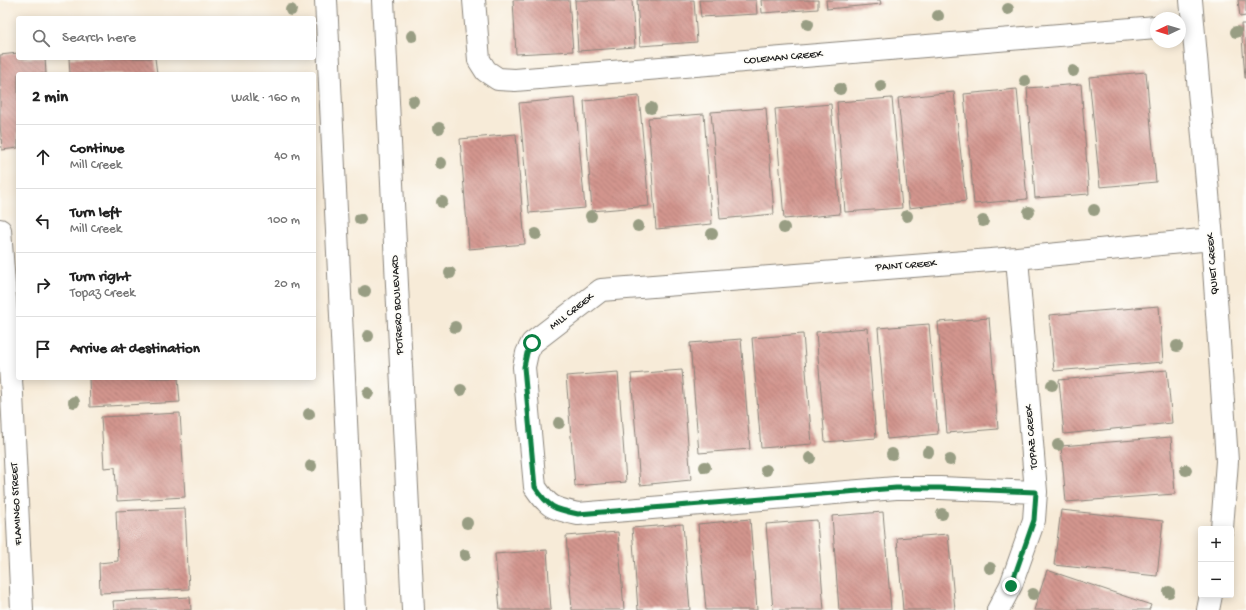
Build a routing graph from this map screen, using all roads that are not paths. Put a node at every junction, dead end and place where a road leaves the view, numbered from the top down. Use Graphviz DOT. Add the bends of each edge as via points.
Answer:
graph roads {
  1 [pos="326,0"];
  2 [pos="383,0"];
  3 [pos="474,0"];
  4 [pos="1190,0"];
  5 [pos="1186,25"];
  6 [pos="1150,27"];
  7 [pos="0,230"];
  8 [pos="1212,239"];
  9 [pos="1017,258"];
  10 [pos="601,290"];
  11 [pos="1036,492"];
  12 [pos="1222,526"];
  13 [pos="1210,598"];
  14 [pos="22,610"];
  15 [pos="355,610"];
  16 [pos="413,610"];
  17 [pos="998,610"];
  18 [pos="1208,610"];
  1 -- 15 [label="street"];
  2 -- 16 [label="street, POTRERO BOULEVARD"];
  3 -- 6 [label="street, COLEMAN CREEK" via="479,60 486,71 498,79 516,80"];
  4 -- 5 [label="street, QUIET CREEK"];
  5 -- 8 [label="street, QUIET CREEK"];
  7 -- 14 [label="street, FLAMINGO STREET" via="12,394"];
  8 -- 9 [label="street, PAINT CREEK"];
  8 -- 12 [label="street, QUIET CREEK" via="1227,461"];
  9 -- 10 [label="street, PAINT CREEK"];
  9 -- 11 [label="street, TOPAZ CREEK"];
  10 -- 11 [label="street, MILL CREEK" via="532,343 524,367 535,487 545,502 557,509 578,514 896,488"];
  11 -- 17 [label="street, TOPAZ CREEK" via="1034,520 1011,586"];
  13 -- 18 [label="street"];
}
